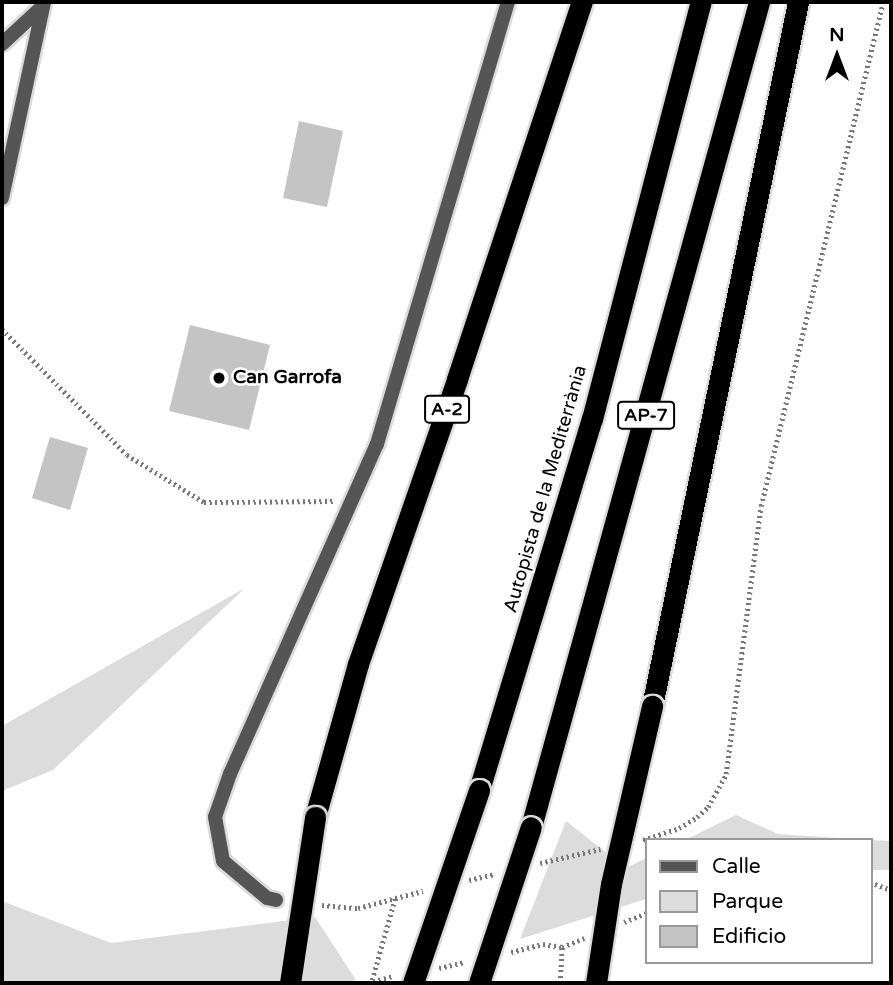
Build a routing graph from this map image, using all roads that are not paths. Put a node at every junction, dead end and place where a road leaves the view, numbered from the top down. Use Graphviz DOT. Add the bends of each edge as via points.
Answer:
graph roads {
  1 [pos="508,2"];
  2 [pos="582,2"];
  3 [pos="701,2"];
  4 [pos="759,2"];
  5 [pos="798,2"];
  6 [pos="44,4"];
  7 [pos="2,44"];
  8 [pos="2,198"];
  9 [pos="276,900"];
  10 [pos="290,983"];
  11 [pos="413,983"];
  12 [pos="479,983"];
  13 [pos="596,983"];
  1 -- 9 [label="street" via="377,444 215,817 223,861 267,898"];
  2 -- 10 [label="highway, A-2, bridge" via="358,664 315,817"];
  3 -- 11 [label="highway, Autopista de la Mediterrània / AP-7, bridge" via="592,419 480,790"];
  4 -- 12 [label="highway, AP-7, bridge" via="531,827"];
  5 -- 13 [label="highway, bridge" via="611,884"];
  6 -- 7 [label="street"];
  6 -- 8 [label="street"];
}
